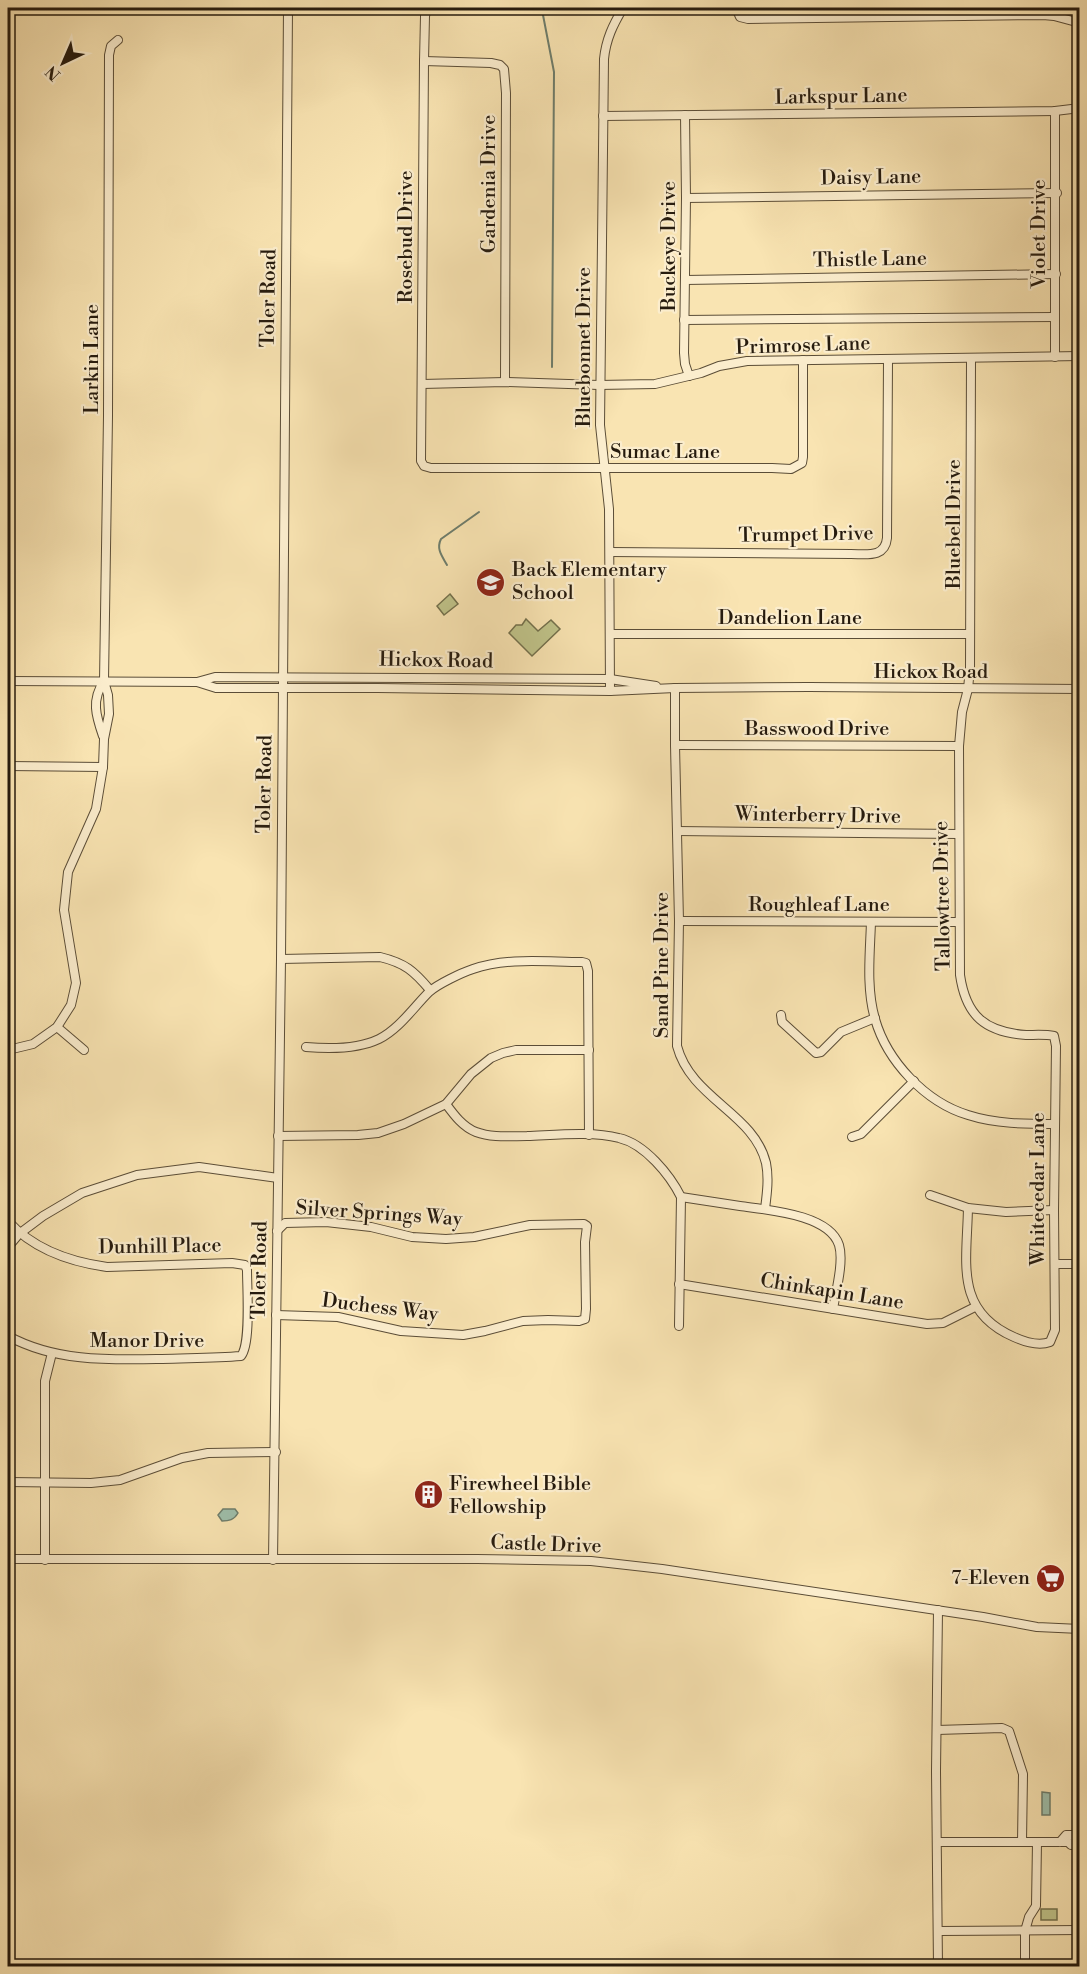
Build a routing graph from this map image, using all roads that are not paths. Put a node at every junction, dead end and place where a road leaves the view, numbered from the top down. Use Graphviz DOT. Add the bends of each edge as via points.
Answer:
graph roads {
  1 [pos="288,8"];
  2 [pos="427,8"];
  3 [pos="623,8"];
  4 [pos="736,8"];
  5 [pos="1054,12"];
  6 [pos="1080,23"];
  7 [pos="118,40"];
  8 [pos="424,61"];
  9 [pos="1080,108"];
  10 [pos="1055,111"];
  11 [pos="685,115"];
  12 [pos="603,116"];
  13 [pos="1057,193"];
  14 [pos="686,198"];
  15 [pos="1056,274"];
  16 [pos="685,280"];
  17 [pos="1055,317"];
  18 [pos="684,320"];
  19 [pos="1055,357"];
  20 [pos="1080,357"];
  21 [pos="971,359"];
  22 [pos="802,360"];
  23 [pos="888,360"];
  24 [pos="688,376"];
  25 [pos="505,382"];
  26 [pos="422,384"];
  27 [pos="600,385"];
  28 [pos="424,466"];
  29 [pos="603,469"];
  30 [pos="610,552"];
  31 [pos="610,634"];
  32 [pos="969,634"];
  33 [pos="283,678"];
  34 [pos="445,678"];
  35 [pos="530,679"];
  36 [pos="610,680"];
  37 [pos="8,681"];
  38 [pos="104,681"];
  39 [pos="197,682"];
  40 [pos="283,688"];
  41 [pos="675,688"];
  42 [pos="445,689"];
  43 [pos="462,689"];
  44 [pos="968,689"];
  45 [pos="1080,689"];
  46 [pos="610,691"];
  47 [pos="104,739"];
  48 [pos="675,745"];
  49 [pos="959,746"];
  50 [pos="8,766"];
  51 [pos="104,767"];
  52 [pos="677,831"];
  53 [pos="958,834"];
  54 [pos="679,921"];
  55 [pos="870,922"];
  56 [pos="959,922"];
  57 [pos="281,960"];
  58 [pos="430,990"];
  59 [pos="781,1015"];
  60 [pos="875,1018"];
  61 [pos="57,1027"];
  62 [pos="1054,1036"];
  63 [pos="306,1047"];
  64 [pos="8,1050"];
  65 [pos="84,1050"];
  66 [pos="589,1050"];
  67 [pos="914,1081"];
  68 [pos="446,1104"];
  69 [pos="1055,1124"];
  70 [pos="589,1135"];
  71 [pos="278,1136"];
  72 [pos="852,1137"];
  73 [pos="278,1178"];
  74 [pos="930,1195"];
  75 [pos="681,1197"];
  76 [pos="968,1208"];
  77 [pos="765,1209"];
  78 [pos="1054,1210"];
  79 [pos="8,1221"];
  80 [pos="277,1231"];
  81 [pos="19,1234"];
  82 [pos="8,1247"];
  83 [pos="1055,1264"];
  84 [pos="1080,1264"];
  85 [pos="679,1284"];
  86 [pos="975,1307"];
  87 [pos="247,1309"];
  88 [pos="833,1309"];
  89 [pos="276,1315"];
  90 [pos="585,1319"];
  91 [pos="679,1326"];
  92 [pos="8,1336"];
  93 [pos="52,1353"];
  94 [pos="276,1452"];
  95 [pos="8,1482"];
  96 [pos="44,1482"];
  97 [pos="8,1559"];
  98 [pos="45,1560"];
  99 [pos="273,1560"];
  100 [pos="938,1610"];
  101 [pos="1080,1629"];
  102 [pos="937,1730"];
  103 [pos="1073,1841"];
  104 [pos="937,1842"];
  105 [pos="1022,1842"];
  106 [pos="1037,1842"];
  107 [pos="1080,1930"];
  108 [pos="938,1931"];
  109 [pos="1025,1931"];
  110 [pos="938,1966"];
  111 [pos="1025,1966"];
  1 -- 33 [label="street, Toler Road"];
  2 -- 8 [label="street, Rosebud Drive"];
  3 -- 12 [label="street, Bluebonnet Drive" via="606,42"];
  4 -- 5 [label="street" via="740,17 748,19"];
  5 -- 6 [label="street"];
  7 -- 38 [label="street, Larkin Lane" via="109,55"];
  8 -- 25 [label="street, Gardenia Drive" via="491,63 504,69"];
  8 -- 26 [label="street, Rosebud Drive"];
  9 -- 10 [label="street, Larkspur Lane"];
  10 -- 11 [label="street, Larkspur Lane"];
  10 -- 13 [label="street, Violet Drive"];
  11 -- 12 [label="street, Larkspur Lane"];
  11 -- 14 [label="street, Buckeye Drive"];
  12 -- 27 [label="street, Bluebonnet Drive"];
  13 -- 14 [label="street, Daisy Lane"];
  13 -- 15 [label="street, Violet Drive"];
  14 -- 16 [label="street, Buckeye Drive"];
  15 -- 16 [label="street, Thistle Lane"];
  15 -- 17 [label="street, Violet Drive"];
  16 -- 18 [label="street, Buckeye Drive"];
  17 -- 18 [label="street"];
  17 -- 19 [label="street, Violet Drive"];
  18 -- 24 [label="street, Buckeye Drive"];
  19 -- 20 [label="street, Primrose Lane"];
  19 -- 21 [label="street, Primrose Lane"];
  21 -- 23 [label="street, Primrose Lane"];
  21 -- 32 [label="street, Bluebell Drive"];
  22 -- 23 [label="street, Primrose Lane"];
  22 -- 24 [label="street, Primrose Lane" via="747,361"];
  22 -- 29 [label="street, Sumac Lane" via="803,457 798,466"];
  23 -- 30 [label="street, Trumpet Drive" via="887,538 883,551"];
  24 -- 27 [label="street, Primrose Lane" via="655,384"];
  25 -- 26 [label="street, Primrose Lane"];
  25 -- 27 [label="street, Primrose Lane"];
  26 -- 28 [label="street, Rosebud Drive"];
  27 -- 29 [label="street, Bluebonnet Drive"];
  28 -- 29 [label="street, Sumac Lane"];
  29 -- 30 [label="street, Bluebonnet Drive"];
  30 -- 31 [label="street, Bluebonnet Drive"];
  31 -- 32 [label="street, Dandelion Lane"];
  31 -- 36 [label="street, Bluebonnet Drive"];
  32 -- 44 [label="street, Bluebell Drive"];
  33 -- 34 [label="street, Hickox Road"];
  33 -- 39 [label="street, Hickox Road" via="215,677"];
  33 -- 40 [label="street, Toler Road"];
  34 -- 35 [label="street, Hickox Road"];
  34 -- 42 [label="street"];
  35 -- 36 [label="street, Hickox Road"];
  35 -- 43 [label="street" via="522,688"];
  36 -- 41 [label="street, Hickox Road"];
  36 -- 46 [label="street, Bluebonnet Drive"];
  37 -- 38 [label="street, Hickox Road"];
  38 -- 39 [label="street, Hickox Road"];
  38 -- 47 [label="street" via="109,714"];
  38 -- 47 [label="street" via="97,692 96,714"];
  39 -- 40 [label="street, Hickox Road" via="216,688"];
  40 -- 42 [label="street, Hickox Road"];
  40 -- 57 [label="street, Toler Road"];
  41 -- 44 [label="street, Hickox Road"];
  41 -- 46 [label="street, Hickox Road"];
  41 -- 48 [label="street, Sand Pine Drive"];
  42 -- 43 [label="street, Hickox Road"];
  43 -- 46 [label="street, Hickox Road"];
  44 -- 45 [label="street, Hickox Road"];
  44 -- 49 [label="street, Tallowtree Drive"];
  47 -- 51 [label="street"];
  48 -- 49 [label="street, Basswood Drive"];
  48 -- 52 [label="street, Sand Pine Drive"];
  49 -- 53 [label="street, Tallowtree Drive"];
  50 -- 51 [label="street"];
  51 -- 61 [label="street" via="96,809 68,872 64,910 76,983 71,1005"];
  52 -- 53 [label="street, Winterberry Drive"];
  52 -- 54 [label="street, Sand Pine Drive"];
  53 -- 56 [label="street, Tallowtree Drive"];
  54 -- 55 [label="street, Roughleaf Lane"];
  54 -- 77 [label="street, Sand Pine Drive" via="677,1046 681,1059 700,1086 748,1130 761,1148 768,1177"];
  55 -- 56 [label="street, Roughleaf Lane"];
  55 -- 60 [label="street" via="869,971"];
  56 -- 62 [label="street, Tallowtree Drive" via="961,987 972,1012 980,1021 1006,1033"];
  57 -- 58 [label="street" via="380,957 409,967"];
  57 -- 71 [label="street, Toler Road"];
  58 -- 63 [label="street" via="376,1041"];
  58 -- 66 [label="street" via="494,964 586,963"];
  59 -- 60 [label="street" via="782,1022 816,1053 842,1032"];
  60 -- 67 [label="street" via="892,1055"];
  61 -- 64 [label="street" via="33,1044"];
  61 -- 65 [label="street"];
  62 -- 69 [label="street, Whitecedar Lane"];
  66 -- 68 [label="street" via="503,1053 471,1074"];
  66 -- 70 [label="street"];
  67 -- 69 [label="street" via="934,1098 966,1114 1005,1122"];
  67 -- 72 [label="street" via="861,1134"];
  68 -- 70 [label="street" via="466,1126 486,1135"];
  68 -- 71 [label="street" via="404,1124 370,1134"];
  69 -- 78 [label="street, Whitecedar Lane"];
  70 -- 75 [label="street" via="620,1138 638,1147 674,1182"];
  71 -- 73 [label="street, Toler Road"];
  73 -- 80 [label="street, Toler Road"];
  73 -- 81 [label="street" via="199,1167 137,1175 82,1193"];
  74 -- 76 [label="street"];
  75 -- 77 [label="street"];
  75 -- 85 [label="street"];
  76 -- 78 [label="street" via="1006,1212"];
  76 -- 86 [label="street" via="966,1272"];
  77 -- 88 [label="street" via="812,1221 837,1241 841,1256"];
  78 -- 83 [label="street, Whitecedar Lane"];
  79 -- 81 [label="street, Dunhill Place"];
  80 -- 89 [label="street, Toler Road"];
  80 -- 90 [label="street, Silver Springs Way" via="285,1223 326,1222 446,1239 530,1226 584,1224 588,1231"];
  81 -- 82 [label="street"];
  81 -- 87 [label="street, Dunhill Place" via="55,1254 93,1266 245,1265"];
  83 -- 84 [label="street"];
  83 -- 86 [label="street, Whitecedar Lane" via="1055,1330 1050,1342 1034,1343 1005,1333"];
  85 -- 88 [label="street, Chinkapin Lane"];
  85 -- 91 [label="street"];
  86 -- 88 [label="street, Chinkapin Lane" via="935,1324"];
  87 -- 93 [label="street, Manor Drive" via="248,1335 241,1356 102,1360"];
  89 -- 90 [label="street, Duchess Way" via="338,1317 401,1331 463,1335 523,1322"];
  89 -- 94 [label="street, Toler Road"];
  92 -- 93 [label="street, Manor Drive"];
  93 -- 96 [label="street" via="45,1382"];
  94 -- 96 [label="street" via="208,1453 120,1480"];
  94 -- 99 [label="street, Toler Road"];
  95 -- 96 [label="street"];
  96 -- 98 [label="street"];
  97 -- 98 [label="street, Castle Drive"];
  98 -- 99 [label="street, Castle Drive"];
  99 -- 100 [label="street, Castle Drive" via="591,1561"];
  100 -- 101 [label="street, Castle Drive"];
  100 -- 102 [label="street"];
  102 -- 104 [label="street"];
  102 -- 105 [label="street" via="1009,1731 1023,1774"];
  103 -- 106 [label="street"];
  104 -- 105 [label="street"];
  104 -- 108 [label="street"];
  105 -- 106 [label="street"];
  106 -- 109 [label="street" via="1036,1906"];
  107 -- 109 [label="street"];
  108 -- 109 [label="street"];
  108 -- 110 [label="street"];
  109 -- 111 [label="street"];
}
